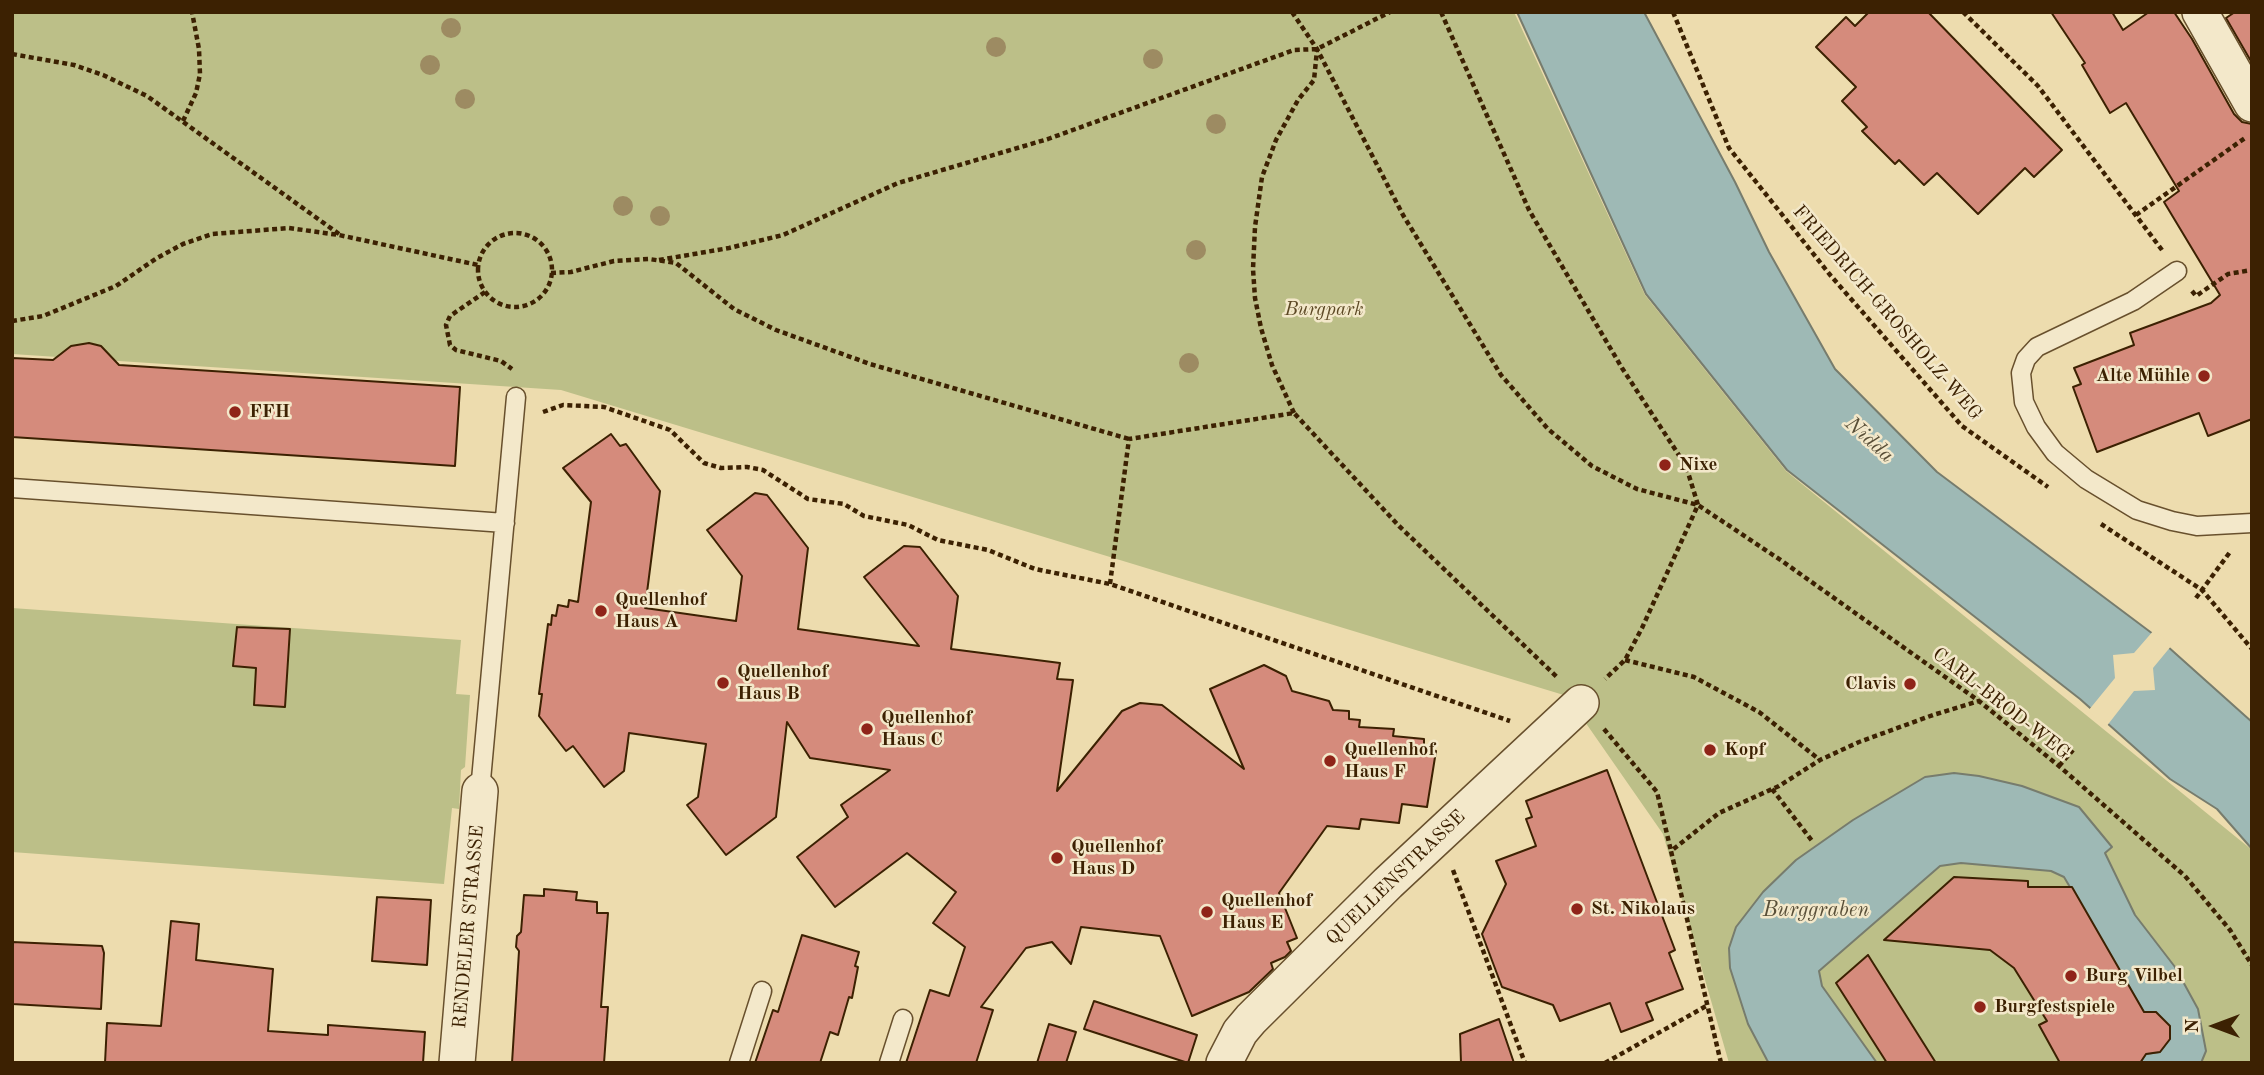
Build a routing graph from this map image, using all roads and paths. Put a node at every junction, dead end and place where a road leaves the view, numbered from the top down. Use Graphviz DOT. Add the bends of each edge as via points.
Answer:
graph roads {
  1 [pos="192,12"];
  2 [pos="1292,12"];
  3 [pos="1390,12"];
  4 [pos="1441,12"];
  5 [pos="1673,12"];
  6 [pos="1963,12"];
  7 [pos="2200,12"];
  8 [pos="1317,49"];
  9 [pos="12,54"];
  10 [pos="2252,104"];
  11 [pos="183,121"];
  12 [pos="2252,134"];
  13 [pos="2136,215"];
  14 [pos="340,235"];
  15 [pos="659,260"];
  16 [pos="478,265"];
  17 [pos="2252,270"];
  18 [pos="2177,271"];
  19 [pos="551,273"];
  20 [pos="485,292"];
  21 [pos="12,321"];
  22 [pos="516,397"];
  23 [pos="1294,413"];
  24 [pos="512,436"];
  25 [pos="1129,439"];
  26 [pos="12,488"];
  27 [pos="2049,488"];
  28 [pos="1698,505"];
  29 [pos="2092,518"];
  30 [pos="505,523"];
  31 [pos="2252,523"];
  32 [pos="2221,565"];
  33 [pos="1110,584"];
  34 [pos="2202,590"];
  35 [pos="2196,598"];
  36 [pos="2252,649"];
  37 [pos="1625,660"];
  38 [pos="1979,701"];
  39 [pos="1581,703"];
  40 [pos="1547,734"];
  41 [pos="2073,750"];
  42 [pos="1820,760"];
  43 [pos="2059,766"];
  44 [pos="1772,789"];
  45 [pos="480,791"];
  46 [pos="1440,836"];
  47 [pos="1813,842"];
  48 [pos="1671,851"];
  49 [pos="2252,965"];
  50 [pos="762,991"];
  51 [pos="1708,1006"];
  52 [pos="902,1019"];
  53 [pos="457,1063"];
  54 [pos="738,1063"];
  55 [pos="889,1063"];
  56 [pos="1224,1063"];
  57 [pos="1525,1063"];
  58 [pos="1605,1063"];
  59 [pos="1721,1063"];
  1 -- 11 [label="path" via="200,74"];
  2 -- 8 [label="path, CARL-BROD-WEG"];
  3 -- 8 [label="path"];
  4 -- 28 [label="path" via="1529,210 1686,466"];
  5 -- 27 [label="path, FRIEDRICH-GROSHOLZ-WEG" via="1729,148 1831,276 1962,426"];
  6 -- 13 [label="path" via="2038,86"];
  7 -- 10 [label="street"];
  8 -- 15 [label="path" via="1294,50 1048,139 898,183 783,235"];
  8 -- 23 [label="path" via="1314,80 1276,140 1262,177 1255,226 1253,269 1261,328"];
  8 -- 28 [label="path, CARL-BROD-WEG" via="1403,215 1502,374 1548,429 1592,466 1637,489"];
  9 -- 11 [label="path" via="103,75 147,96"];
  11 -- 14 [label="path"];
  12 -- 13 [label="path"];
  13 -- 18 [label="path"];
  14 -- 16 [label="path"];
  14 -- 21 [label="path" via="289,229 212,234 157,258 116,286 43,316"];
  15 -- 19 [label="path" via="614,261"];
  15 -- 25 [label="path" via="676,263 734,309 776,330 870,364"];
  16 -- 19 [label="path" via="491,241 519,233 537,240 546,250"];
  16 -- 20 [label="path"];
  17 -- 18 [label="path" via="2228,274 2196,296"];
  18 -- 31 [label="lane" via="2133,301 2037,347 2021,373 2024,402 2055,453 2085,479 2137,510 2197,526"];
  19 -- 20 [label="path" via="545,292 527,305 502,305"];
  20 -- 22 [label="path" via="450,316 446,325 450,345 508,365 514,373"];
  22 -- 24 [label="lane"];
  23 -- 25 [label="path"];
  23 -- 39 [label="path" via="1399,526"];
  24 -- 30 [label="lane"];
  24 -- 33 [label="path" via="551,407 604,407 670,430 704,463 764,470 808,499 844,504 864,516 908,525 938,540 988,550 1035,569"];
  25 -- 33 [label="path"];
  26 -- 30 [label="lane"];
  28 -- 37 [label="path"];
  28 -- 38 [label="path, CARL-BROD-WEG"];
  29 -- 34 [label="path"];
  30 -- 45 [label="lane"];
  32 -- 34 [label="path"];
  33 -- 40 [label="path"];
  34 -- 35 [label="path"];
  34 -- 36 [label="path"];
  37 -- 39 [label="path"];
  37 -- 42 [label="path" via="1694,677 1759,712"];
  38 -- 42 [label="path"];
  38 -- 43 [label="path, CARL-BROD-WEG"];
  39 -- 40 [label="street, QUELLENSTRASSE"];
  39 -- 48 [label="path" via="1657,792"];
  40 -- 46 [label="street, QUELLENSTRASSE"];
  41 -- 43 [label="path"];
  42 -- 44 [label="path"];
  43 -- 49 [label="path, CARL-BROD-WEG" via="2185,876"];
  44 -- 47 [label="path"];
  44 -- 48 [label="path" via="1719,813"];
  45 -- 53 [label="street, RENDELER STRASSE"];
  46 -- 56 [label="street, QUELLENSTRASSE" via="1251,1019"];
  46 -- 57 [label="path"];
  48 -- 51 [label="path"];
  50 -- 54 [label="lane"];
  51 -- 58 [label="path"];
  51 -- 59 [label="path"];
  52 -- 55 [label="lane"];
}
